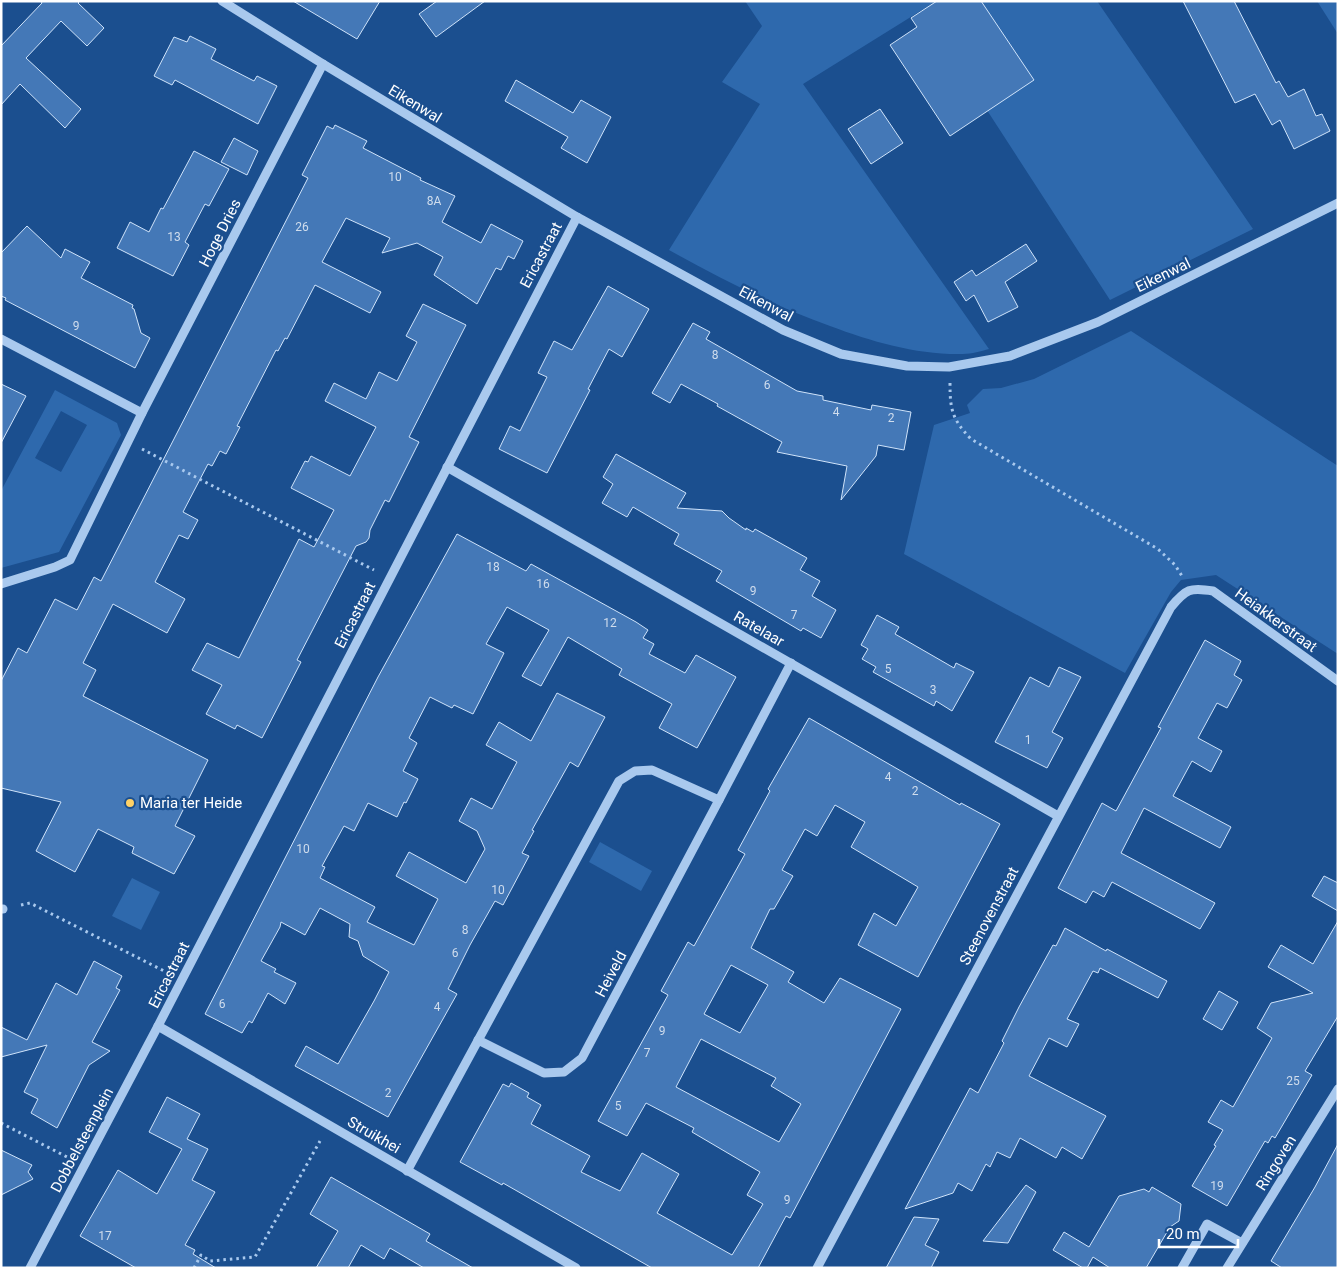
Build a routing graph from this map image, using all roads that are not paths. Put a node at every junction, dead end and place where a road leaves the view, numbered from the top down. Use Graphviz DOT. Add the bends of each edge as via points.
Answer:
graph roads {
  1 [pos="222,1"];
  2 [pos="323,64"];
  3 [pos="1338,203"];
  4 [pos="577,217"];
  5 [pos="1,339"];
  6 [pos="142,413"];
  7 [pos="447,467"];
  8 [pos="1,584"];
  9 [pos="1196,588"];
  10 [pos="791,663"];
  11 [pos="1338,681"];
  12 [pos="719,800"];
  13 [pos="1058,816"];
  14 [pos="158,1026"];
  15 [pos="478,1040"];
  16 [pos="1336,1095"];
  17 [pos="407,1171"];
  18 [pos="1242,1243"];
  19 [pos="30,1268"];
  20 [pos="576,1268"];
  21 [pos="817,1268"];
  22 [pos="1182,1268"];
  23 [pos="1227,1268"];
  1 -- 2 [label="street, Eikenwal"];
  2 -- 4 [label="street, Eikenwal"];
  2 -- 6 [label="street, Hoge Dries"];
  3 -- 4 [label="street, Eikenwal" via="1098,322 1010,356 949,368 907,366 841,354 783,330"];
  4 -- 7 [label="street, Ericastraat"];
  5 -- 6 [label="street"];
  6 -- 8 [label="street, Hoge Dries" via="70,560"];
  7 -- 10 [label="street, Ratelaar"];
  7 -- 14 [label="street, Ericastraat"];
  9 -- 11 [label="street, Heiakkerstraat" via="1213,591"];
  9 -- 13 [label="street, Steenovenstraat" via="1182,594 1171,607"];
  10 -- 12 [label="street, Heiveld"];
  10 -- 13 [label="street, Ratelaar"];
  12 -- 15 [label="street" via="652,770 635,771 619,781"];
  12 -- 15 [label="street, Heiveld" via="582,1058 564,1072 544,1073"];
  13 -- 21 [label="street, Steenovenstraat"];
  14 -- 17 [label="street, Struikhei"];
  14 -- 19 [label="street, Dobbelsteenplein"];
  15 -- 17 [label="street"];
  16 -- 18 [label="street, Ringoven"];
  17 -- 20 [label="street, Struikhei"];
  18 -- 22 [label="street" via="1208,1224"];
  18 -- 23 [label="street, Ringoven"];
}
